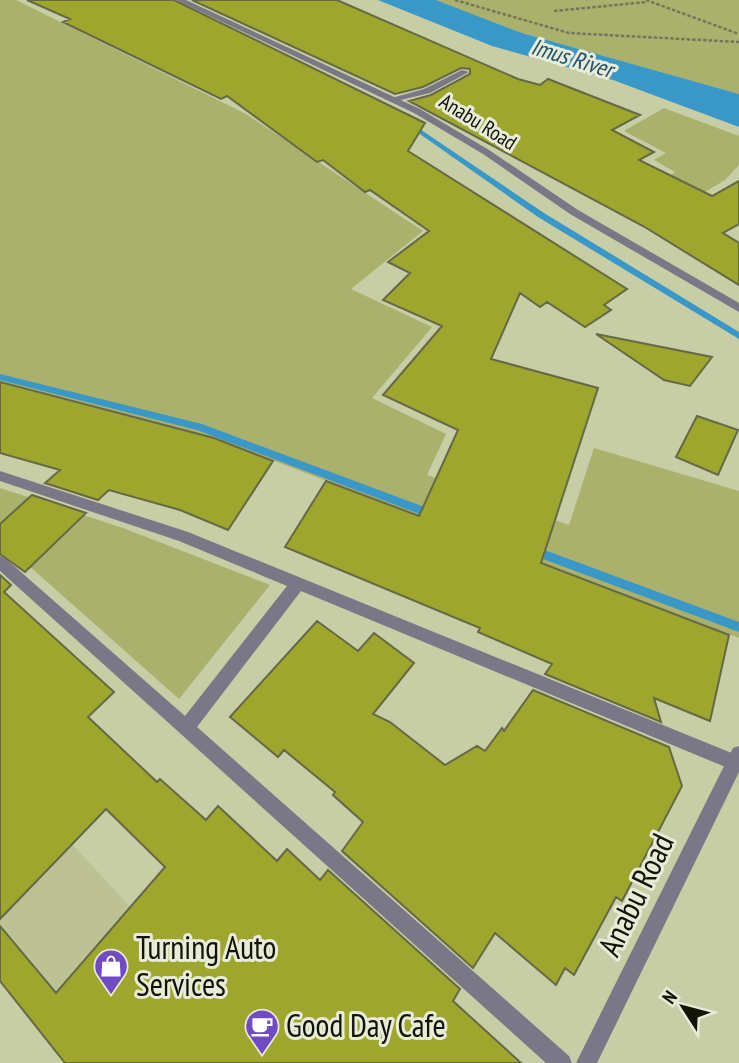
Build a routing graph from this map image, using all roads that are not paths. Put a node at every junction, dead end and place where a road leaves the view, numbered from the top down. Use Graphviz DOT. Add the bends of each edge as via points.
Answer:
graph roads {
  1 [pos="180,0"];
  2 [pos="465,72"];
  3 [pos="392,99"];
  4 [pos="739,307"];
  5 [pos="0,476"];
  6 [pos="0,562"];
  7 [pos="298,583"];
  8 [pos="186,727"];
  9 [pos="737,759"];
  10 [pos="562,1063"];
  11 [pos="586,1063"];
  1 -- 3 [label="street, Anabu Road"];
  2 -- 3 [label="street" via="427,90"];
  3 -- 4 [label="street, Anabu Road" via="468,141 605,231"];
  5 -- 7 [label="street" via="159,527"];
  6 -- 8 [label="street"];
  7 -- 8 [label="street"];
  7 -- 9 [label="street"];
  8 -- 10 [label="street"];
  9 -- 11 [label="street, Anabu Road"];
}
